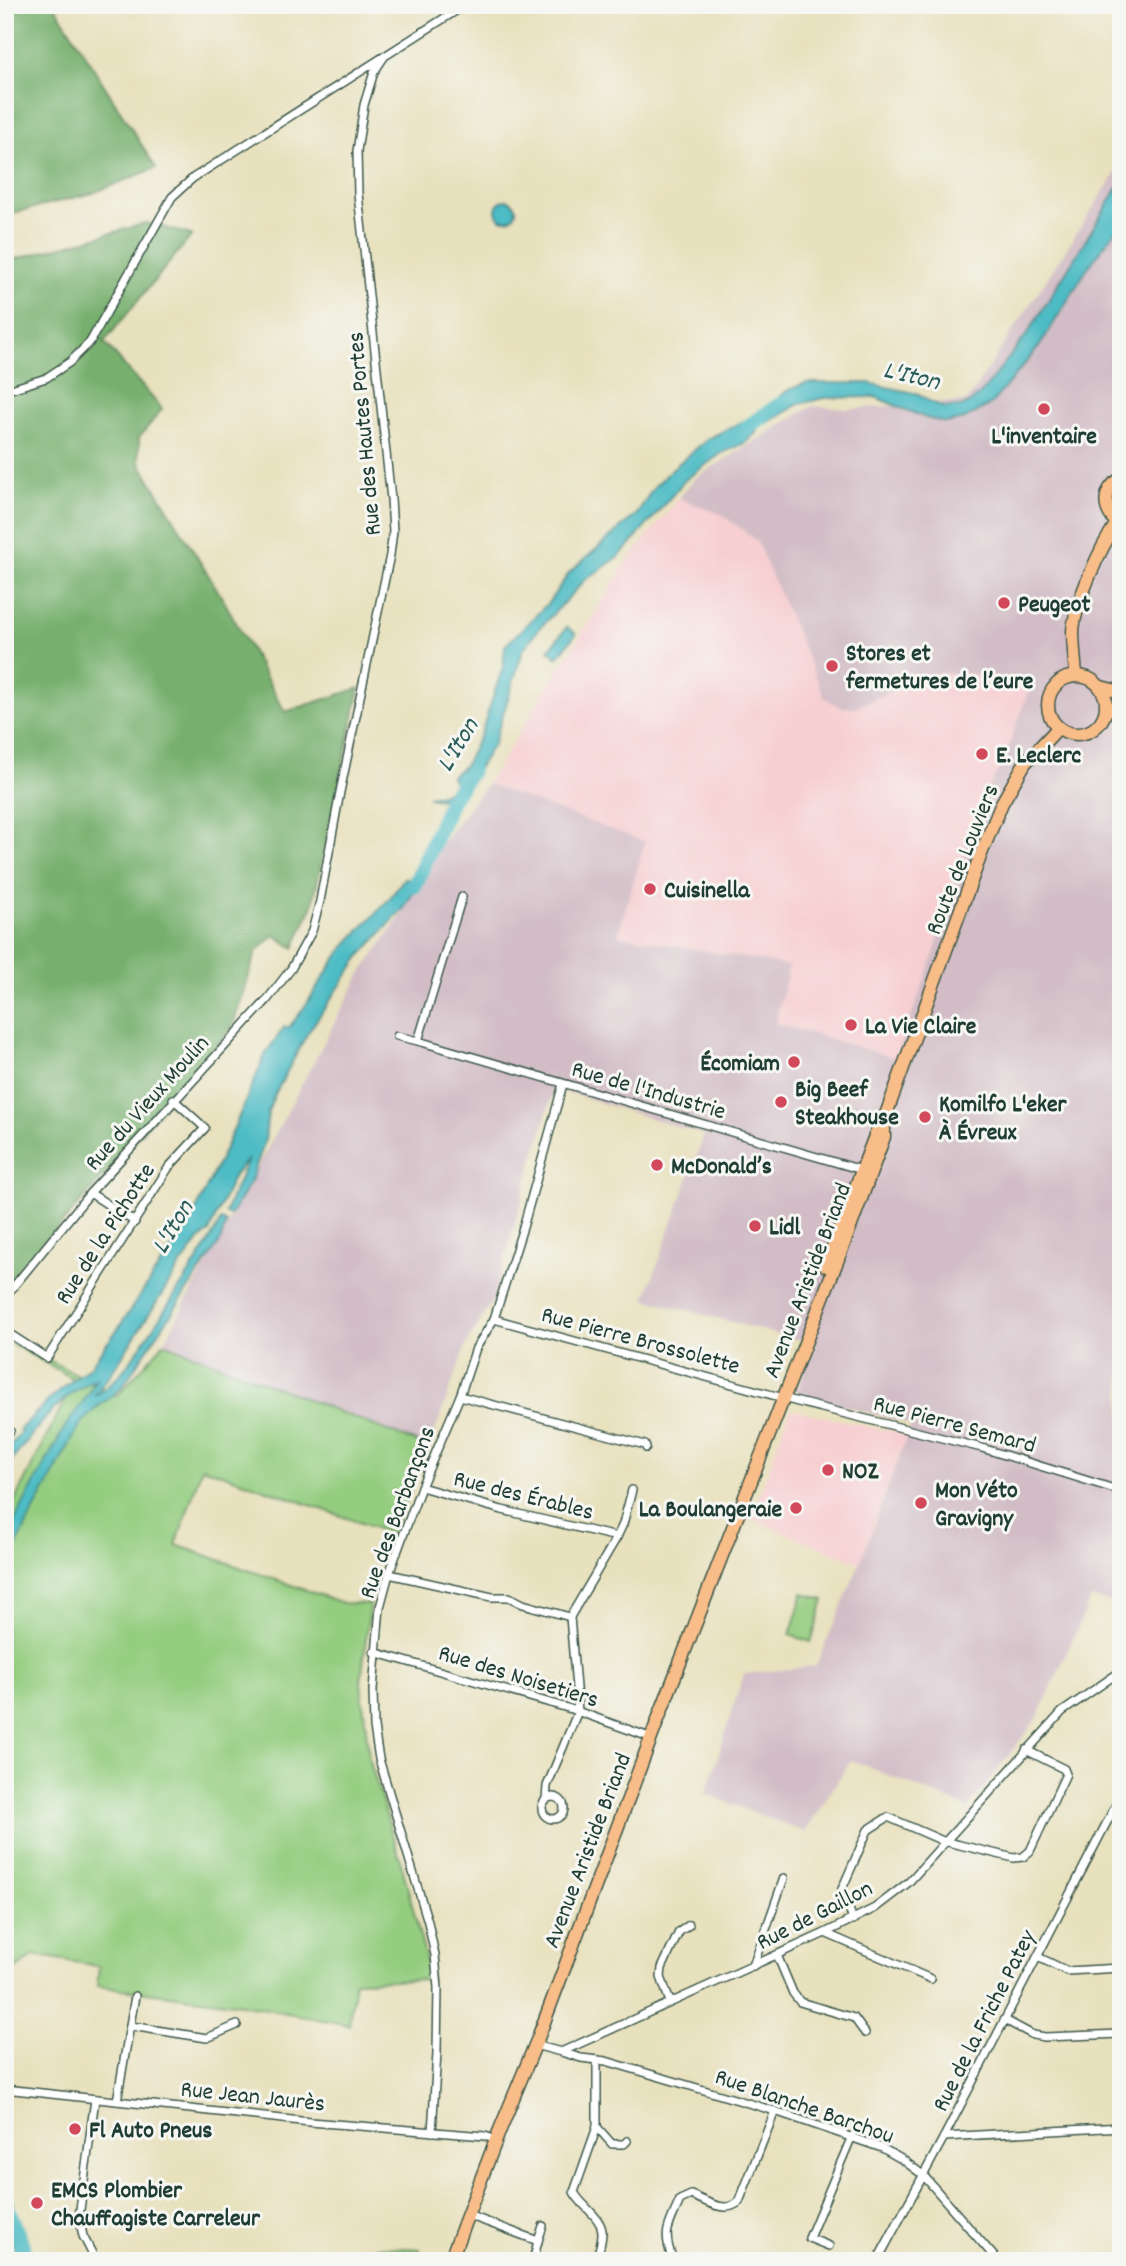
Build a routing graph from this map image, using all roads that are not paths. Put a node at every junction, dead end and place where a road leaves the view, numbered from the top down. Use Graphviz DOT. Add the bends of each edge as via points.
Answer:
graph roads {
  1 [pos="465,5"];
  2 [pos="384,57"];
  3 [pos="5,391"];
  4 [pos="1121,479"];
  5 [pos="1119,524"];
  6 [pos="1076,676"];
  7 [pos="1101,687"];
  8 [pos="1121,692"];
  9 [pos="1121,705"];
  10 [pos="1106,711"];
  11 [pos="1058,727"];
  12 [pos="462,897"];
  13 [pos="312,931"];
  14 [pos="937,978"];
  15 [pos="397,1036"];
  16 [pos="418,1041"];
  17 [pos="563,1084"];
  18 [pos="173,1100"];
  19 [pos="865,1171"];
  20 [pos="90,1193"];
  21 [pos="135,1222"];
  22 [pos="5,1297"];
  23 [pos="494,1319"];
  24 [pos="5,1331"];
  25 [pos="460,1396"];
  26 [pos="781,1397"];
  27 [pos="646,1448"];
  28 [pos="421,1487"];
  29 [pos="632,1490"];
  30 [pos="1121,1491"];
  31 [pos="617,1537"];
  32 [pos="389,1574"];
  33 [pos="570,1617"];
  34 [pos="374,1652"];
  35 [pos="1121,1671"];
  36 [pos="578,1711"];
  37 [pos="652,1738"];
  38 [pos="1026,1750"];
  39 [pos="1121,1796"];
  40 [pos="546,1800"];
  41 [pos="943,1842"];
  42 [pos="784,1878"];
  43 [pos="853,1920"];
  44 [pos="689,1925"];
  45 [pos="825,1933"];
  46 [pos="777,1955"];
  47 [pos="1038,1956"];
  48 [pos="753,1966"];
  49 [pos="1121,1968"];
  50 [pos="931,1979"];
  51 [pos="135,1996"];
  52 [pos="670,2002"];
  53 [pos="1005,2020"];
  54 [pos="237,2025"];
  55 [pos="131,2026"];
  56 [pos="865,2033"];
  57 [pos="1121,2034"];
  58 [pos="535,2045"];
  59 [pos="561,2052"];
  60 [pos="597,2060"];
  61 [pos="5,2089"];
  62 [pos="95,2099"];
  63 [pos="117,2101"];
  64 [pos="775,2110"];
  65 [pos="597,2127"];
  66 [pos="1121,2127"];
  67 [pos="432,2132"];
  68 [pos="852,2136"];
  69 [pos="944,2137"];
  70 [pos="496,2140"];
  71 [pos="627,2141"];
  72 [pos="923,2175"];
  73 [pos="468,2215"];
  74 [pos="543,2226"];
  75 [pos="538,2241"];
  76 [pos="829,2246"];
  77 [pos="96,2261"];
  78 [pos="450,2261"];
  79 [pos="533,2261"];
  80 [pos="597,2261"];
  81 [pos="673,2261"];
  82 [pos="877,2261"];
  83 [pos="998,2261"];
  1 -- 2 [label="street"];
  2 -- 3 [label="street" via="224,158 172,197 90,342 46,378"];
  2 -- 13 [label="street, Rue des Hautes Portes" via="367,94 357,151 393,531"];
  4 -- 5 [label="main road" via="1110,487 1105,502"];
  5 -- 6 [label="main road" via="1104,543 1078,610 1073,630"];
  6 -- 7 [label="main road" via="1090,678"];
  6 -- 11 [label="main road" via="1060,681 1050,694 1049,713"];
  7 -- 8 [label="main road"];
  7 -- 10 [label="main road"];
  9 -- 10 [label="main road"];
  10 -- 11 [label="main road" via="1098,725 1082,734"];
  11 -- 14 [label="main road, Route de Louviers" via="1025,763 1002,803"];
  12 -- 16 [label="street"];
  13 -- 18 [label="street, Rue du Vieux Moulin" via="267,1000"];
  14 -- 19 [label="main road, Avenue Aristide Briand"];
  15 -- 16 [label="street, Rue de l'Industrie"];
  16 -- 17 [label="street, Rue de l'Industrie"];
  17 -- 19 [label="street, Rue de l'Industrie"];
  17 -- 23 [label="street, Rue des Barbançons"];
  18 -- 20 [label="street, Rue du Vieux Moulin"];
  18 -- 21 [label="street, Rue de la Pichotte" via="205,1128 169,1167"];
  19 -- 26 [label="main road, Avenue Aristide Briand"];
  20 -- 21 [label="street"];
  20 -- 22 [label="street, Rue du Vieux Moulin"];
  21 -- 24 [label="street, Rue de la Pichotte" via="47,1358"];
  23 -- 25 [label="street, Rue des Barbançons" via="476,1348"];
  23 -- 26 [label="street, Rue Pierre Brossolette"];
  25 -- 27 [label="street"];
  25 -- 28 [label="street, Rue des Barbançons"];
  26 -- 30 [label="street, Rue Pierre Semard" via="982,1448"];
  26 -- 37 [label="main road, Avenue Aristide Briand"];
  28 -- 31 [label="street, Rue des Érables"];
  28 -- 32 [label="street, Rue des Barbançons"];
  29 -- 31 [label="street"];
  31 -- 33 [label="street"];
  32 -- 33 [label="street" via="509,1597"];
  32 -- 34 [label="street, Rue des Barbançons"];
  33 -- 36 [label="street"];
  34 -- 36 [label="street, Rue des Noisetiers"];
  34 -- 67 [label="street, Rue des Barbançons" via="374,1727 379,1759 435,1955"];
  35 -- 38 [label="street, Rue de Gaillon" via="1062,1712"];
  36 -- 37 [label="street, Rue des Noisetiers"];
  36 -- 40 [label="street"];
  37 -- 58 [label="main road, Avenue Aristide Briand"];
  38 -- 41 [label="street, Rue de Gaillon"];
  38 -- 41 [label="street" via="1065,1769 1066,1774 1030,1851 1014,1858"];
  39 -- 47 [label="street, Rue de la Friche Patey"];
  41 -- 43 [label="street, Rue de Gaillon" via="909,1882"];
  41 -- 43 [label="street" via="888,1817 868,1830 842,1889"];
  42 -- 48 [label="street"];
  43 -- 45 [label="street, Rue de Gaillon"];
  44 -- 52 [label="street" via="679,1932 662,1968"];
  45 -- 46 [label="street, Rue de Gaillon"];
  45 -- 50 [label="street"];
  46 -- 48 [label="street, Rue de Gaillon"];
  46 -- 56 [label="street" via="800,2002 854,2018"];
  47 -- 49 [label="street" via="1067,1971"];
  47 -- 53 [label="street, Rue de la Friche Patey"];
  48 -- 52 [label="street, Rue de Gaillon"];
  51 -- 55 [label="street"];
  52 -- 59 [label="street, Rue de Gaillon"];
  53 -- 57 [label="street" via="1045,2037"];
  53 -- 69 [label="street, Rue de la Friche Patey"];
  54 -- 55 [label="street" via="207,2038"];
  55 -- 63 [label="street"];
  58 -- 59 [label="street"];
  58 -- 70 [label="main road, Avenue Aristide Briand"];
  59 -- 60 [label="street, Rue Blanche Barchou"];
  60 -- 64 [label="street, Rue Blanche Barchou"];
  60 -- 65 [label="street"];
  61 -- 62 [label="street, Rue Jean Jaurès"];
  62 -- 63 [label="street, Rue Jean Jaurès"];
  62 -- 77 [label="street" via="79,2217"];
  63 -- 67 [label="street, Rue Jean Jaurès"];
  64 -- 68 [label="street, Rue Blanche Barchou"];
  64 -- 81 [label="street" via="739,2202 725,2208 691,2195 680,2200 666,2232"];
  65 -- 71 [label="street" via="612,2144"];
  65 -- 80 [label="street" via="574,2192 601,2225"];
  66 -- 69 [label="street"];
  67 -- 70 [label="street, Rue Jean Jaurès"];
  68 -- 72 [label="street, Rue Blanche Barchou" via="904,2160"];
  68 -- 76 [label="street" via="810,2238"];
  69 -- 72 [label="street, Rue de la Friche Patey"];
  70 -- 73 [label="main road, Avenue Aristide Briand"];
  72 -- 82 [label="street, Rue de la Friche Patey"];
  72 -- 83 [label="street, Rue Blanche Barchou"];
  73 -- 75 [label="street"];
  73 -- 78 [label="main road, Avenue Aristide Briand"];
  74 -- 75 [label="street"];
  75 -- 79 [label="street"];
}
